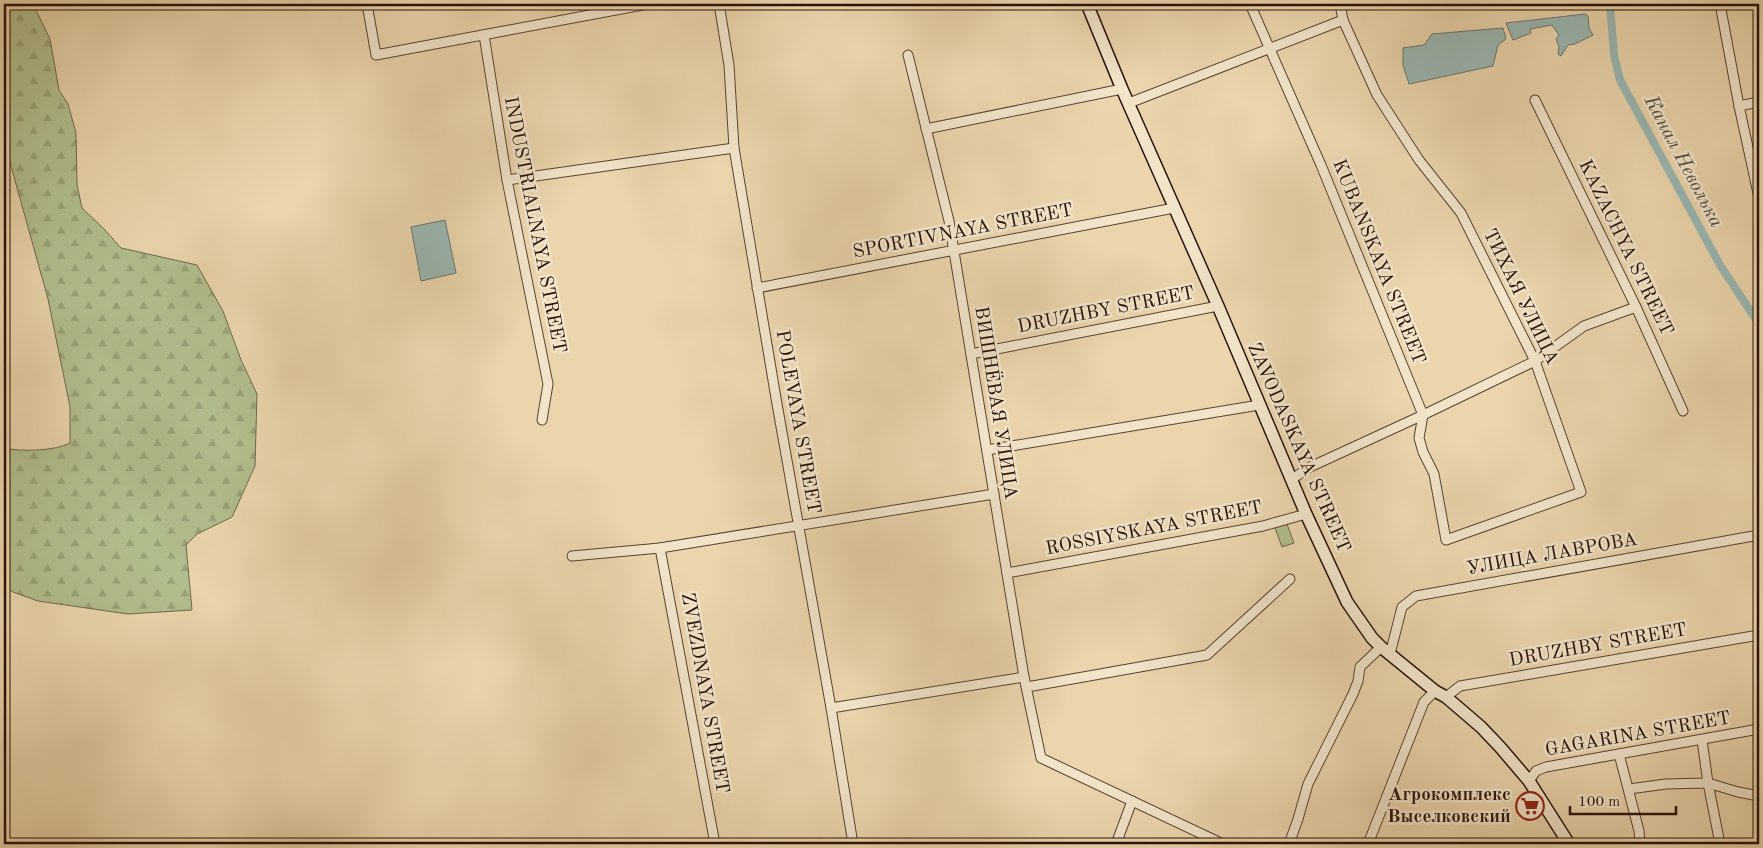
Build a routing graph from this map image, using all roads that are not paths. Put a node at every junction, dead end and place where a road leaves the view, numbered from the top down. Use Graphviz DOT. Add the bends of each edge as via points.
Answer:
graph roads {
  1 [pos="367,4"];
  2 [pos="648,4"];
  3 [pos="719,4"];
  4 [pos="1087,4"];
  5 [pos="1250,4"];
  6 [pos="1340,4"];
  7 [pos="1720,4"];
  8 [pos="1343,20"];
  9 [pos="484,35"];
  10 [pos="1269,49"];
  11 [pos="908,55"];
  12 [pos="1122,88"];
  13 [pos="1535,100"];
  14 [pos="1129,102"];
  15 [pos="1759,102"];
  16 [pos="1739,106"];
  17 [pos="926,129"];
  18 [pos="734,148"];
  19 [pos="507,180"];
  20 [pos="1759,198"];
  21 [pos="1174,208"];
  22 [pos="954,251"];
  23 [pos="757,288"];
  24 [pos="1218,306"];
  25 [pos="1636,307"];
  26 [pos="971,354"];
  27 [pos="1535,361"];
  28 [pos="1259,405"];
  29 [pos="1683,410"];
  30 [pos="1422,415"];
  31 [pos="542,420"];
  32 [pos="987,450"];
  33 [pos="1292,479"];
  34 [pos="994,494"];
  35 [pos="1306,514"];
  36 [pos="798,525"];
  37 [pos="1759,535"];
  38 [pos="1446,540"];
  39 [pos="660,548"];
  40 [pos="572,556"];
  41 [pos="1007,573"];
  42 [pos="1290,579"];
  43 [pos="1759,635"];
  44 [pos="1385,651"];
  45 [pos="1024,677"];
  46 [pos="1027,687"];
  47 [pos="1435,691"];
  48 [pos="1446,697"];
  49 [pos="831,708"];
  50 [pos="1759,729"];
  51 [pos="1702,740"];
  52 [pos="1619,754"];
  53 [pos="1529,782"];
  54 [pos="1708,783"];
  55 [pos="1629,789"];
  56 [pos="1759,796"];
  57 [pos="1132,801"];
  58 [pos="715,844"];
  59 [pos="853,844"];
  60 [pos="1116,844"];
  61 [pos="1222,844"];
  62 [pos="1289,844"];
  63 [pos="1368,844"];
  64 [pos="1569,844"];
  65 [pos="1640,844"];
  66 [pos="1720,844"];
  1 -- 9 [label="street" via="376,55"];
  2 -- 9 [label="street"];
  3 -- 18 [label="street, POLEVAYA STREET" via="729,65"];
  4 -- 12 [label="main road, ZAVODASKAYA STREET"];
  5 -- 10 [label="street, KUBANSKAYA STREET"];
  6 -- 8 [label="street, ТИХАЯ УЛИЦА"];
  7 -- 16 [label="street"];
  8 -- 10 [label="street"];
  8 -- 27 [label="street, ТИХАЯ УЛИЦА" via="1377,95 1419,160 1461,213"];
  9 -- 19 [label="street, INDUSTRIALNAYA STREET"];
  10 -- 14 [label="street"];
  10 -- 30 [label="street, KUBANSKAYA STREET" via="1321,165"];
  11 -- 17 [label="street, ВИШНЁВАЯ УЛИЦА"];
  12 -- 14 [label="main road, ZAVODASKAYA STREET"];
  12 -- 17 [label="street"];
  13 -- 25 [label="street, KAZACHYA STREET"];
  14 -- 21 [label="main road, ZAVODASKAYA STREET"];
  15 -- 16 [label="street"];
  16 -- 20 [label="street"];
  17 -- 22 [label="street, ВИШНЁВАЯ УЛИЦА"];
  18 -- 19 [label="street"];
  18 -- 23 [label="street, POLEVAYA STREET"];
  19 -- 31 [label="street, INDUSTRIALNAYA STREET" via="548,384"];
  21 -- 22 [label="street, SPORTIVNAYA STREET"];
  21 -- 24 [label="main road, ZAVODASKAYA STREET"];
  22 -- 23 [label="street, SPORTIVNAYA STREET"];
  22 -- 26 [label="street, ВИШНЁВАЯ УЛИЦА"];
  23 -- 36 [label="street, POLEVAYA STREET"];
  24 -- 26 [label="street, DRUZHBY STREET"];
  24 -- 28 [label="main road, ZAVODASKAYA STREET"];
  25 -- 27 [label="street" via="1584,326"];
  25 -- 29 [label="street, KAZACHYA STREET"];
  26 -- 32 [label="street, ВИШНЁВАЯ УЛИЦА"];
  27 -- 30 [label="street"];
  27 -- 38 [label="street, ТИХАЯ УЛИЦА" via="1581,492"];
  28 -- 32 [label="street"];
  28 -- 33 [label="main road, ZAVODASKAYA STREET"];
  30 -- 33 [label="street" via="1310,467"];
  30 -- 38 [label="street, KUBANSKAYA STREET" via="1419,438 1434,474"];
  32 -- 34 [label="street, ВИШНЁВАЯ УЛИЦА"];
  33 -- 35 [label="main road, ZAVODASKAYA STREET"];
  34 -- 36 [label="street"];
  34 -- 41 [label="street, ВИШНЁВАЯ УЛИЦА"];
  35 -- 41 [label="street, ROSSIYSKAYA STREET" via="1263,526"];
  35 -- 44 [label="main road, ZAVODASKAYA STREET" via="1347,602"];
  36 -- 39 [label="street"];
  36 -- 49 [label="street, POLEVAYA STREET"];
  37 -- 44 [label="street, УЛИЦА ЛАВРОВА" via="1416,596 1402,607"];
  39 -- 40 [label="street"];
  39 -- 58 [label="street, ZVEZDNAYA STREET"];
  41 -- 45 [label="street, ВИШНЁВАЯ УЛИЦА"];
  42 -- 46 [label="street" via="1207,655"];
  43 -- 48 [label="street, DRUZHBY STREET" via="1460,686"];
  44 -- 47 [label="main road, ZAVODASKAYA STREET"];
  44 -- 62 [label="street" via="1360,667 1356,687 1308,784"];
  45 -- 46 [label="street, ВИШНЁВАЯ УЛИЦА"];
  45 -- 49 [label="street"];
  46 -- 57 [label="street, ВИШНЁВАЯ УЛИЦА" via="1041,758"];
  47 -- 48 [label="main road, ZAVODASKAYA STREET"];
  47 -- 63 [label="street" via="1424,702"];
  48 -- 53 [label="main road, ZAVODASKAYA STREET" via="1481,727"];
  49 -- 59 [label="street, POLEVAYA STREET"];
  50 -- 51 [label="street, GAGARINA STREET"];
  51 -- 52 [label="street, GAGARINA STREET"];
  51 -- 54 [label="street"];
  52 -- 53 [label="street, GAGARINA STREET" via="1546,767 1536,771"];
  52 -- 55 [label="street"];
  53 -- 64 [label="main road, ZAVODASKAYA STREET"];
  54 -- 55 [label="street"];
  54 -- 56 [label="street"];
  54 -- 66 [label="street"];
  55 -- 65 [label="street"];
  57 -- 60 [label="street"];
  57 -- 61 [label="street"];
}
